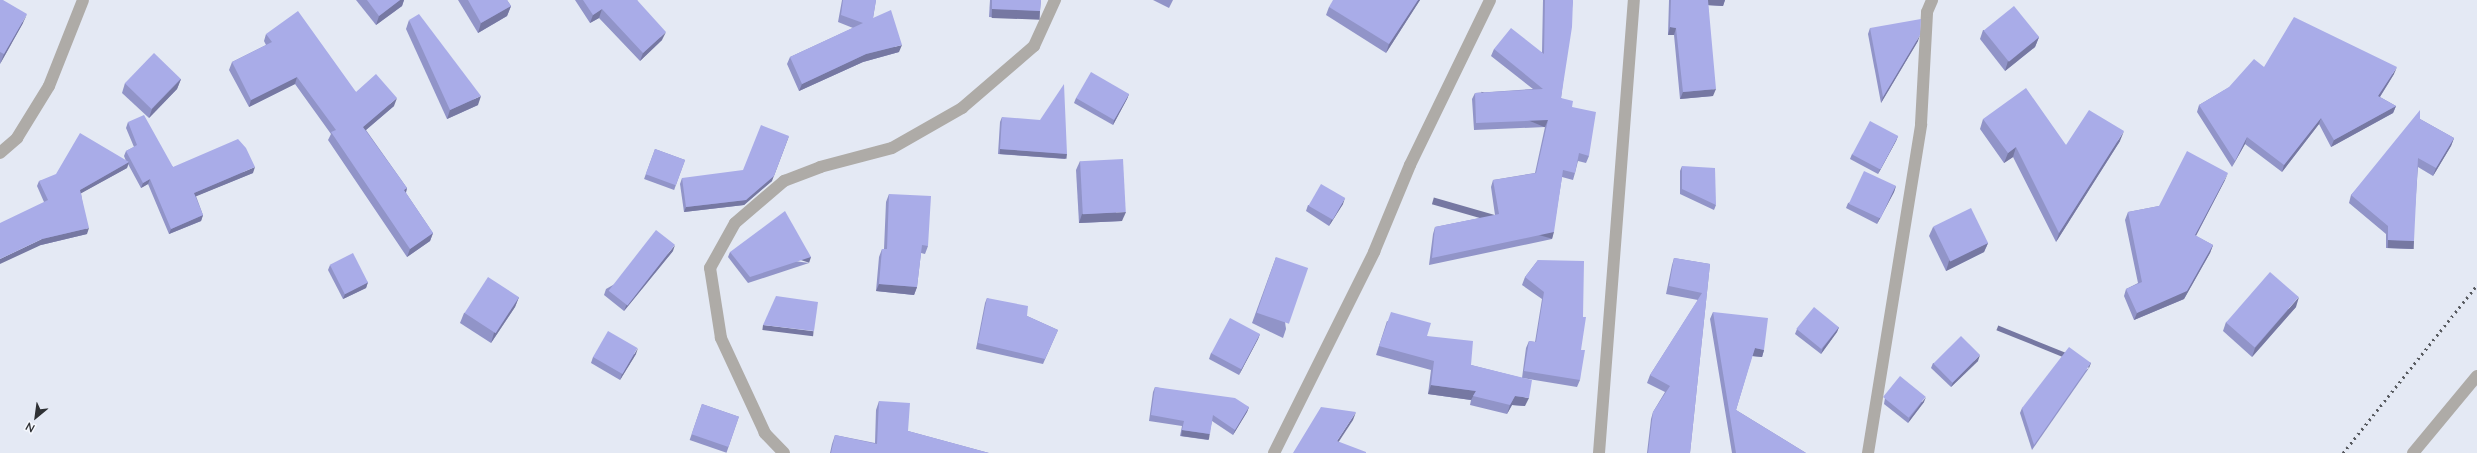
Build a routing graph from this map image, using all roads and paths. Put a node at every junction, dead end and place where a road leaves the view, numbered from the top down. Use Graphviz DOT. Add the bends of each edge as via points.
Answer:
graph roads {
  1 [pos="83,0"];
  2 [pos="1054,0"];
  3 [pos="1490,0"];
  4 [pos="1634,0"];
  5 [pos="1932,0"];
  6 [pos="0,153"];
  7 [pos="2477,376"];
  8 [pos="784,453"];
  9 [pos="1274,453"];
  10 [pos="1600,453"];
  11 [pos="1868,453"];
  12 [pos="2413,453"];
  1 -- 6 [label="street" via="49,86 17,138"];
  2 -- 8 [label="street" via="1034,46 962,108 892,148 820,167 784,181 736,223 710,268 721,338 765,433"];
  3 -- 9 [label="street" via="1410,166 1374,252"];
  4 -- 10 [label="street"];
  5 -- 11 [label="street" via="1927,12 1921,124"];
  7 -- 12 [label="street"];
}
